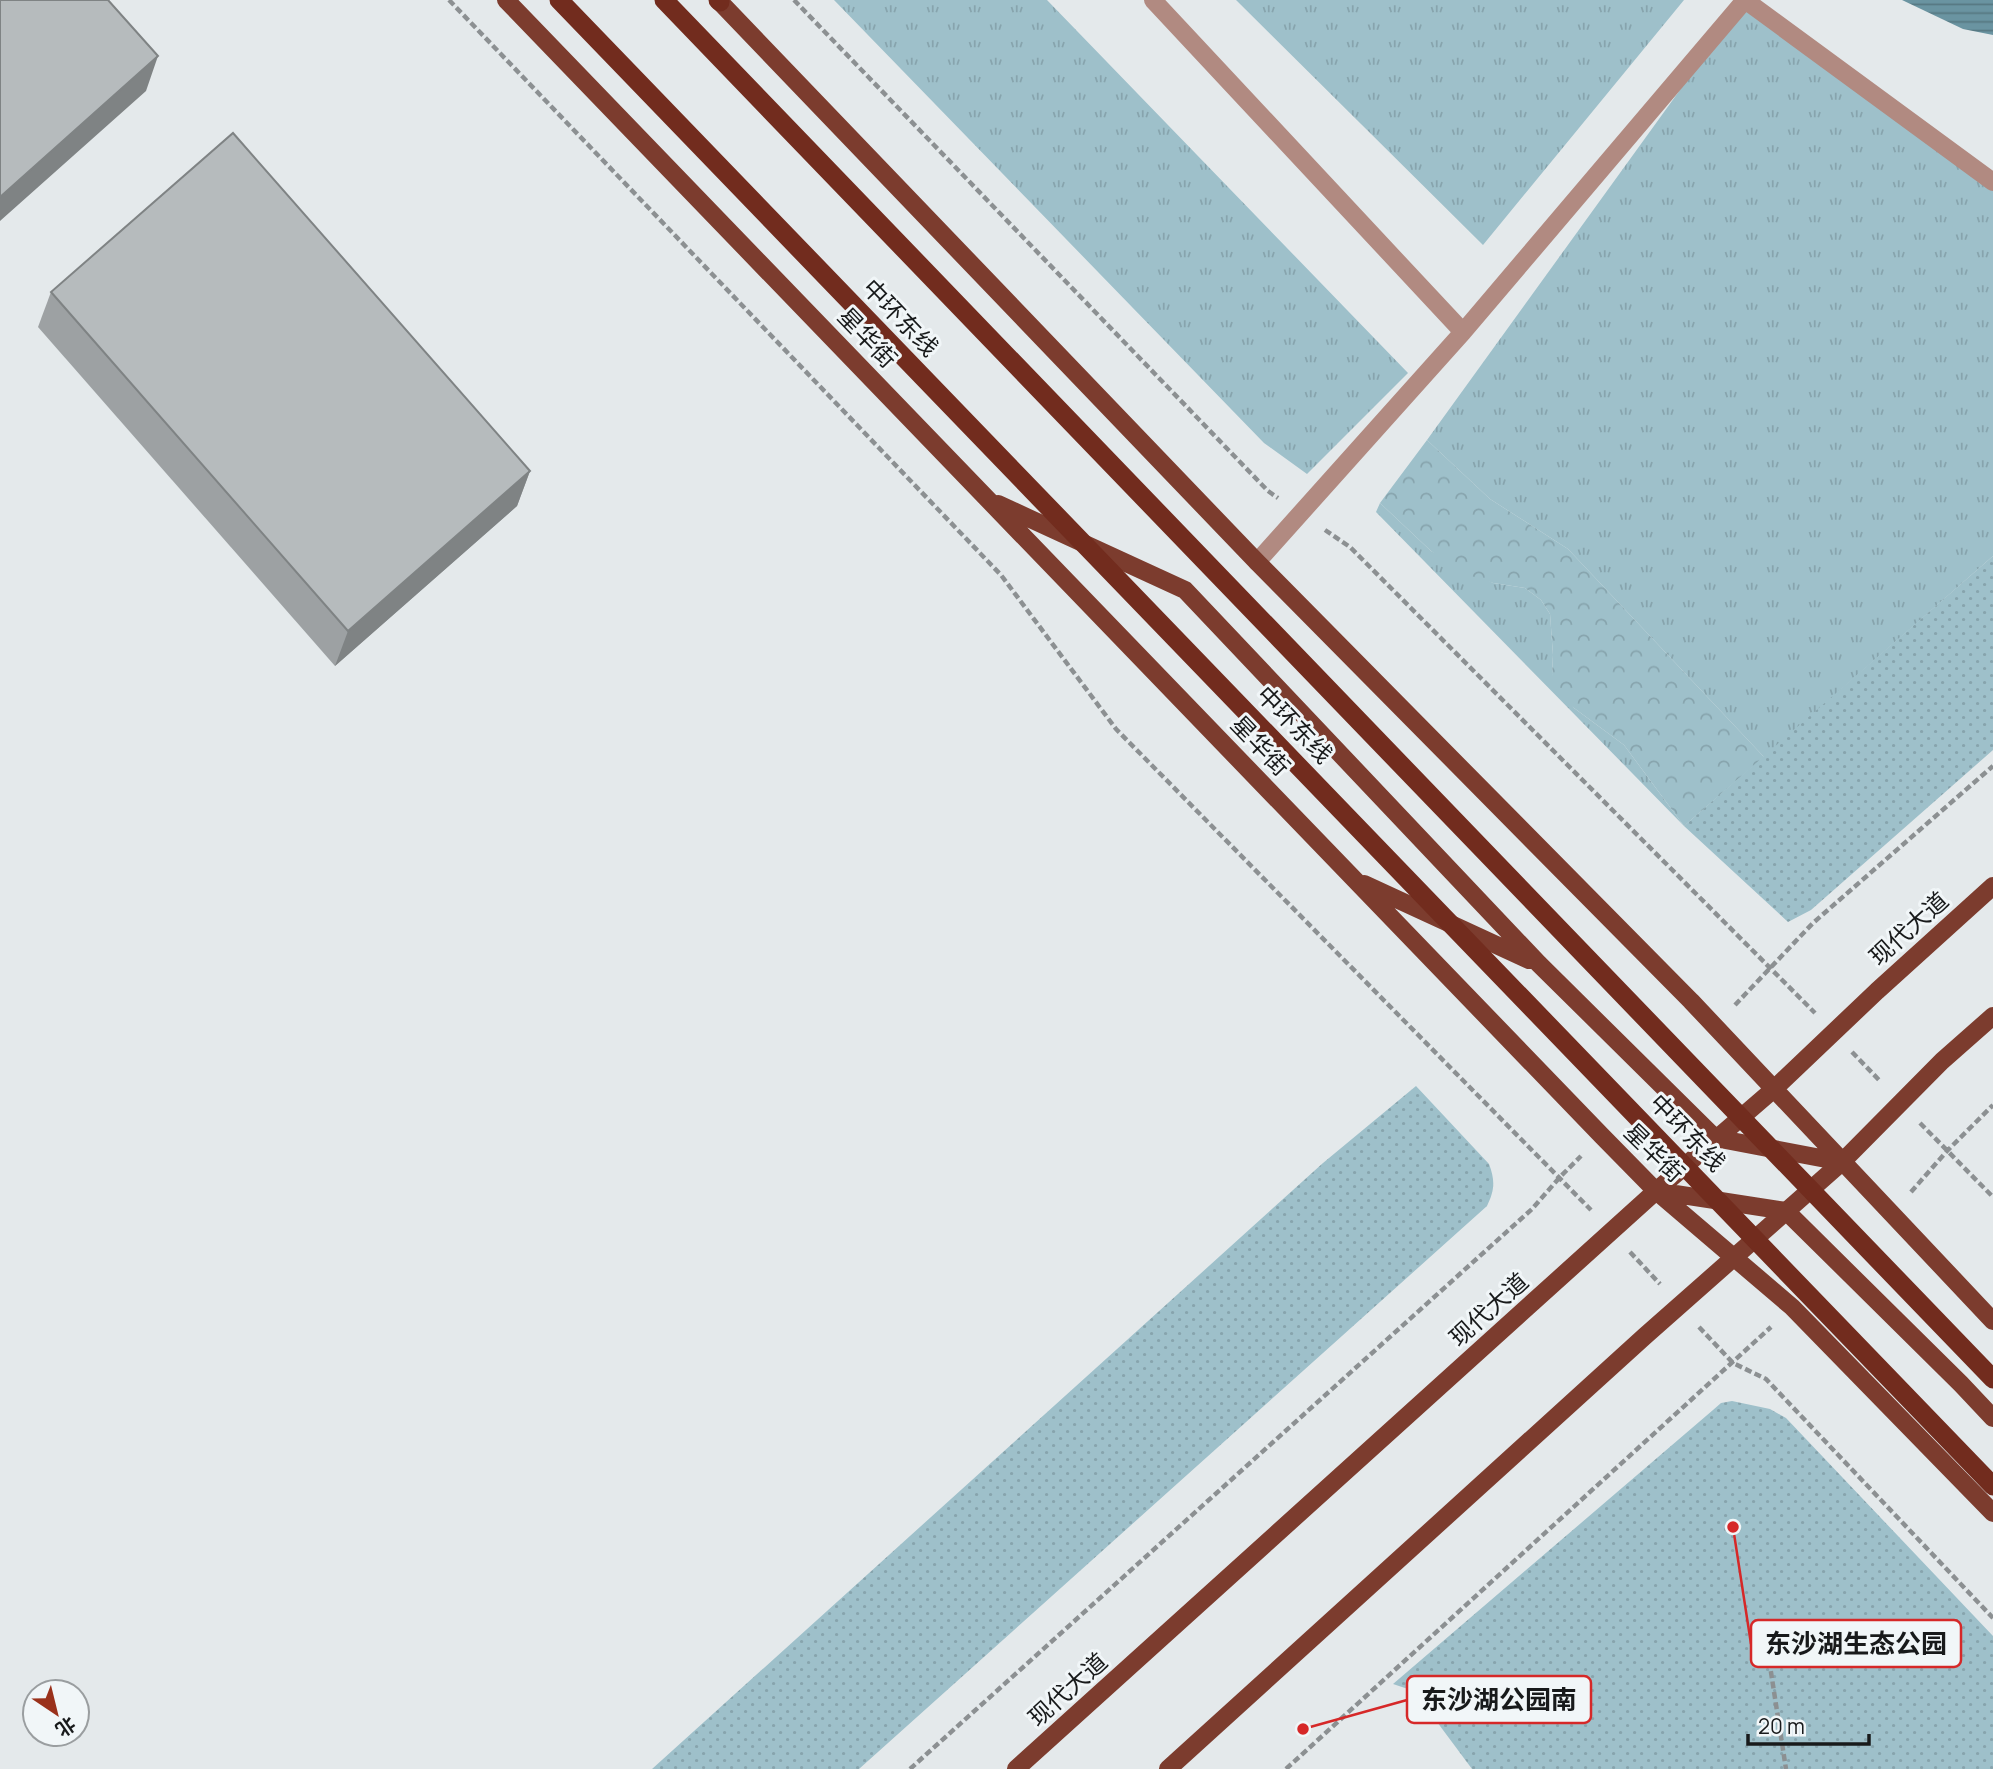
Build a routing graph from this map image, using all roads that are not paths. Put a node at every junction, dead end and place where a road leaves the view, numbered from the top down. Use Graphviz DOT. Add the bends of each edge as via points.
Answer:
graph roads {
  1 [pos="506,0"];
  2 [pos="559,0"];
  3 [pos="664,0"];
  4 [pos="1153,0"];
  5 [pos="719,1"];
  6 [pos="1993,182"];
  7 [pos="1463,332"];
  8 [pos="988,500"];
  9 [pos="1257,562"];
  10 [pos="1354,879"];
  11 [pos="1993,886"];
  12 [pos="1539,964"];
  13 [pos="1993,1016"];
  14 [pos="1774,1089"];
  15 [pos="1716,1138"];
  16 [pos="1842,1162"];
  17 [pos="1656,1191"];
  18 [pos="1786,1212"];
  19 [pos="1735,1257"];
  20 [pos="1993,1321"];
  21 [pos="1993,1379"];
  22 [pos="1961,1384"];
  23 [pos="1993,1406"];
  24 [pos="1993,1418"];
  25 [pos="1993,1486"];
  26 [pos="1993,1513"];
  27 [pos="1016,1769"];
  28 [pos="1168,1769"];
  1 -- 8 [label="main road, 星华街"];
  2 -- 25 [label="highway, 中环东线, bridge"];
  3 -- 21 [label="highway, 中环东线, bridge"];
  4 -- 7 [label="lane"];
  5 -- 9 [label="main road"];
  6 -- 7 [label="lane" via="1745,0"];
  7 -- 9 [label="lane"];
  8 -- 10 [label="main road, 星华街"];
  8 -- 12 [label="main road" via="1185,590"];
  9 -- 14 [label="main road"];
  10 -- 12 [label="main road"];
  10 -- 17 [label="main road, 星华街"];
  11 -- 14 [label="main road, 现代大道"];
  12 -- 15 [label="main road"];
  13 -- 16 [label="main road"];
  14 -- 15 [label="main road, 现代大道"];
  14 -- 16 [label="main road"];
  15 -- 16 [label="main road"];
  15 -- 17 [label="main road, 现代大道"];
  16 -- 18 [label="main road"];
  16 -- 20 [label="main road"];
  17 -- 18 [label="main road"];
  17 -- 19 [label="main road, 星华街"];
  17 -- 27 [label="main road, 现代大道"];
  18 -- 19 [label="main road"];
  18 -- 22 [label="main road"];
  19 -- 26 [label="main road, 星华街" via="1792,1307"];
  19 -- 28 [label="main road"];
  22 -- 23 [label="main road"];
  22 -- 24 [label="main road"];
}
